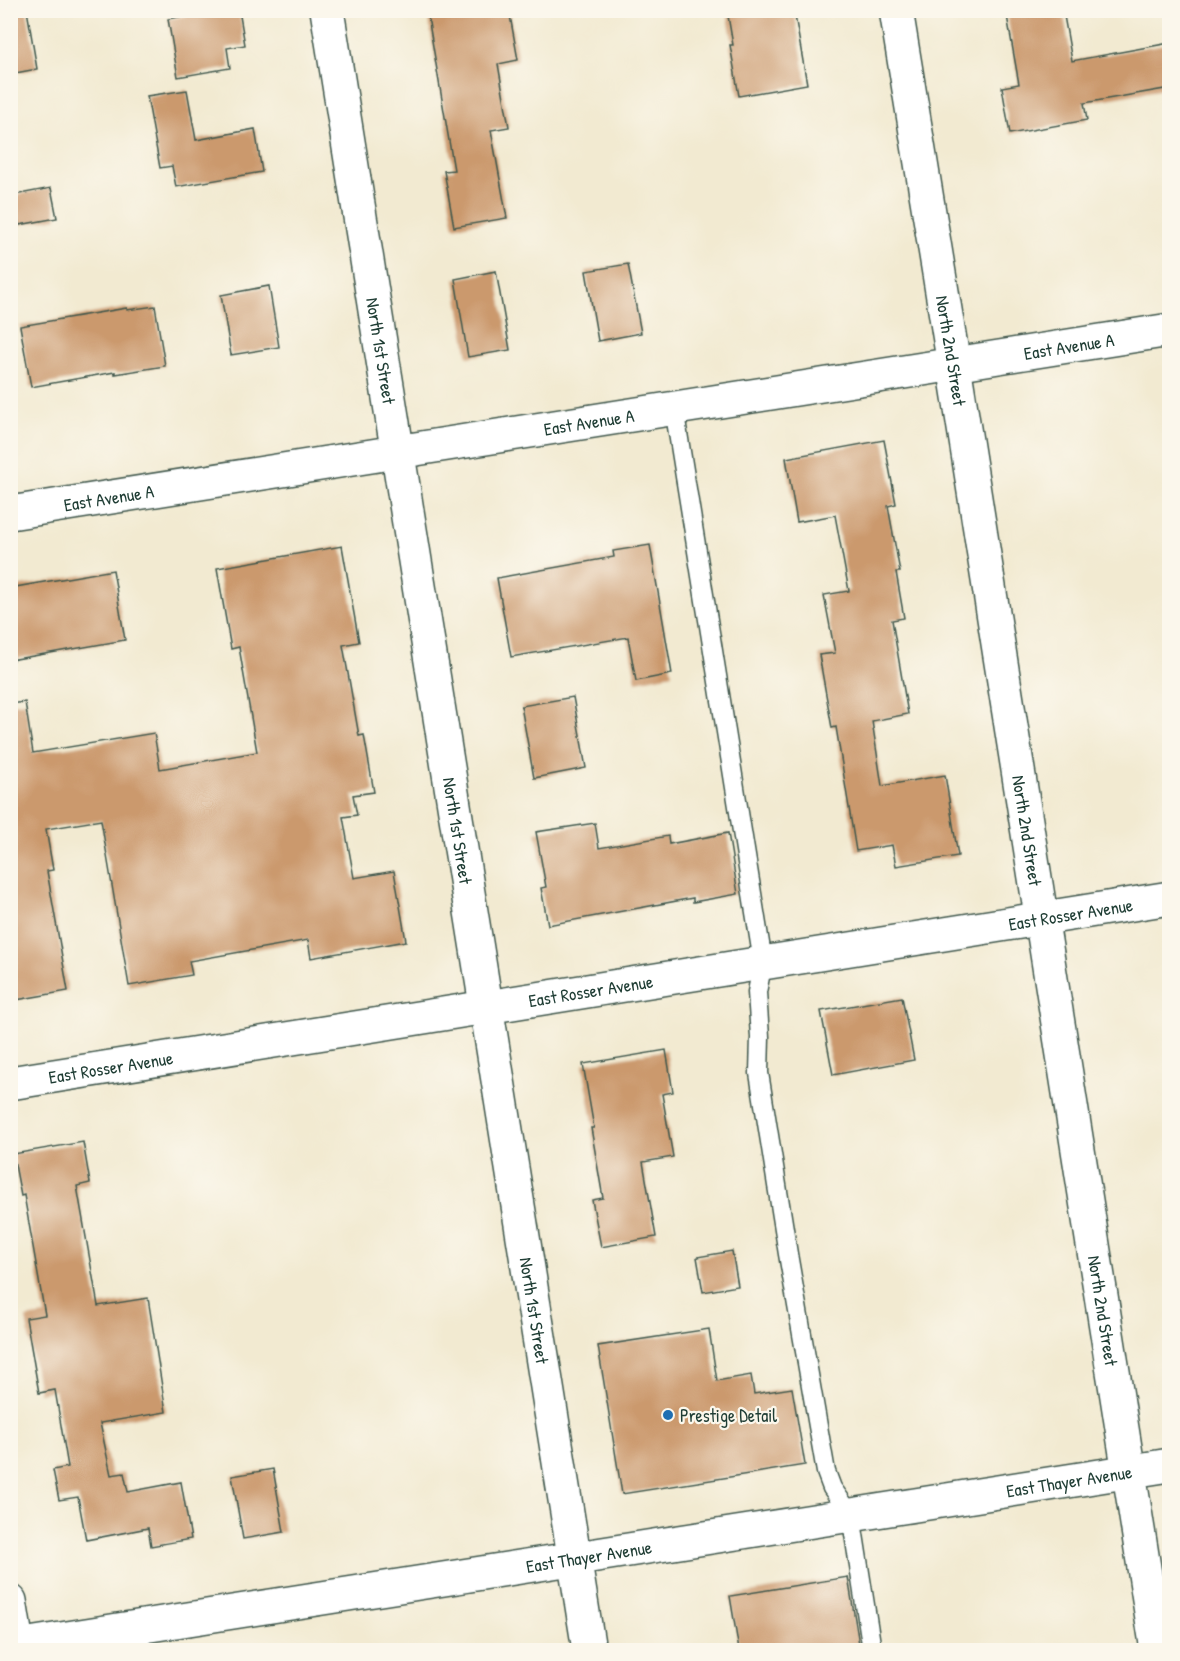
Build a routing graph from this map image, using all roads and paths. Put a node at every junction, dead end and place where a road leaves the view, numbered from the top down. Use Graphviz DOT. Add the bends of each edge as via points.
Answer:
graph roads {
  1 [pos="327,10"];
  2 [pos="896,10"];
  3 [pos="1170,330"];
  4 [pos="954,365"];
  5 [pos="674,408"];
  6 [pos="397,451"];
  7 [pos="10,513"];
  8 [pos="1170,898"];
  9 [pos="1041,918"];
  10 [pos="763,962"];
  11 [pos="487,1006"];
  12 [pos="10,1083"];
  13 [pos="1170,1465"];
  14 [pos="1128,1471"];
  15 [pos="851,1515"];
  16 [pos="575,1560"];
  17 [pos="10,1601"];
  18 [pos="15,1648"];
  19 [pos="589,1650"];
  20 [pos="872,1650"];
  21 [pos="1156,1650"];
  1 -- 6 [label="street, North 1st Street"];
  2 -- 4 [label="street, North 2nd Street"];
  3 -- 4 [label="street, East Avenue A"];
  4 -- 5 [label="street, East Avenue A"];
  4 -- 9 [label="street, North 2nd Street"];
  5 -- 6 [label="street, East Avenue A"];
  5 -- 10 [label="lane"];
  6 -- 7 [label="street, East Avenue A"];
  6 -- 11 [label="street, North 1st Street"];
  8 -- 9 [label="street, East Rosser Avenue"];
  9 -- 10 [label="street, East Rosser Avenue"];
  9 -- 14 [label="street, North 2nd Street"];
  10 -- 11 [label="street, East Rosser Avenue"];
  10 -- 15 [label="lane" via="757,992 759,1073 826,1472"];
  11 -- 12 [label="street, East Rosser Avenue"];
  11 -- 16 [label="street, North 1st Street"];
  13 -- 14 [label="street, East Thayer Avenue"];
  14 -- 15 [label="street, East Thayer Avenue"];
  14 -- 21 [label="street, North 2nd Street"];
  15 -- 16 [label="street, East Thayer Avenue"];
  15 -- 20 [label="lane"];
  16 -- 18 [label="street, East Thayer Avenue"];
  16 -- 19 [label="street, North 1st Street"];
  17 -- 18 [label="street"];
}
